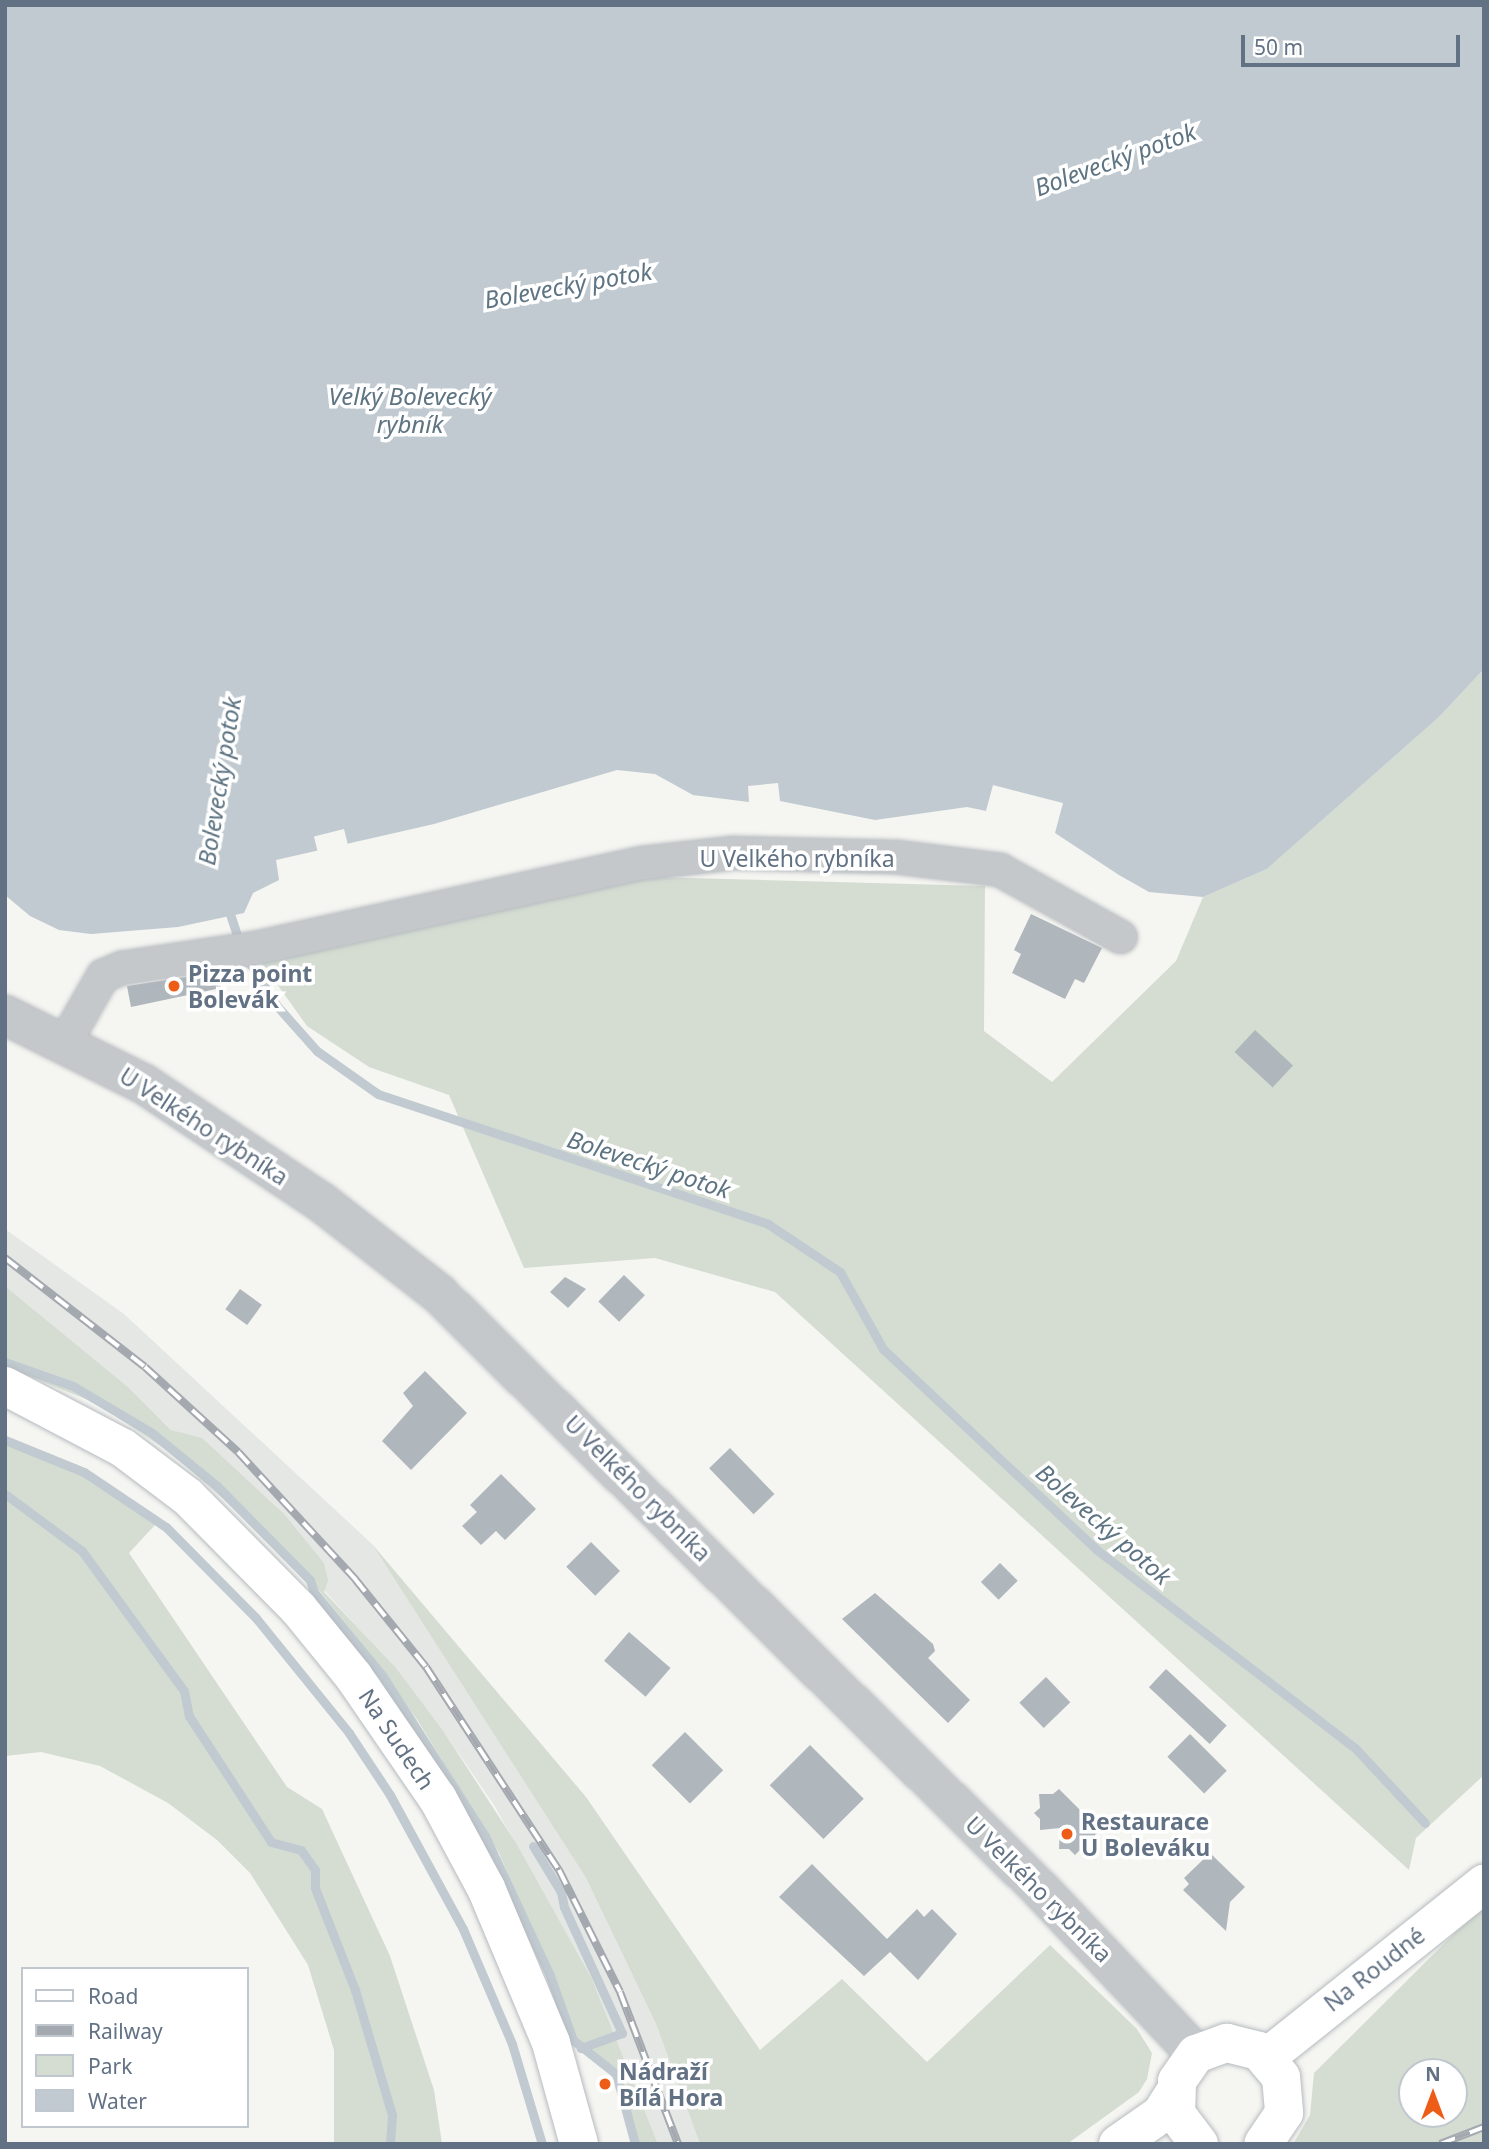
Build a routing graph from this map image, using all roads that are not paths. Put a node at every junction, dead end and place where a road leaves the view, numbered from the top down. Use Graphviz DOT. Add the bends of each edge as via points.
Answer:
graph roads {
  1 [pos="1121,937"];
  2 [pos="5,1015"];
  3 [pos="69,1035"];
  4 [pos="5,1386"];
  5 [pos="5,1403"];
  6 [pos="85,1426"];
  7 [pos="1484,1884"];
  8 [pos="1196,2054"];
  9 [pos="1268,2057"];
  10 [pos="1175,2092"];
  11 [pos="579,2144"];
  12 [pos="1118,2144"];
  13 [pos="1199,2144"];
  14 [pos="1262,2144"];
  1 -- 3 [label="street, U Velkého rybníka" via="1000,870 896,858 733,853 643,863 217,956 122,968 103,976"];
  2 -- 3 [label="street, U Velkého rybníka"];
  3 -- 8 [label="street, U Velkého rybníka" via="321,1202 472,1323 1049,1898"];
  4 -- 6 [label="main road, Na Sudech"];
  5 -- 6 [label="main road, Na Sudech"];
  6 -- 11 [label="main road, Na Sudech" via="161,1475 214,1521 298,1608 398,1737 463,1844 510,1939 551,2043"];
  7 -- 9 [label="main road, Na Roudné"];
  8 -- 9 [label="main road" via="1227,2043 1249,2046"];
  8 -- 10 [label="main road" via="1182,2071"];
  9 -- 14 [label="main road" via="1281,2077 1286,2101 1279,2124"];
  10 -- 12 [label="main road" via="1161,2114"];
  10 -- 13 [label="main road" via="1179,2121"];
}
